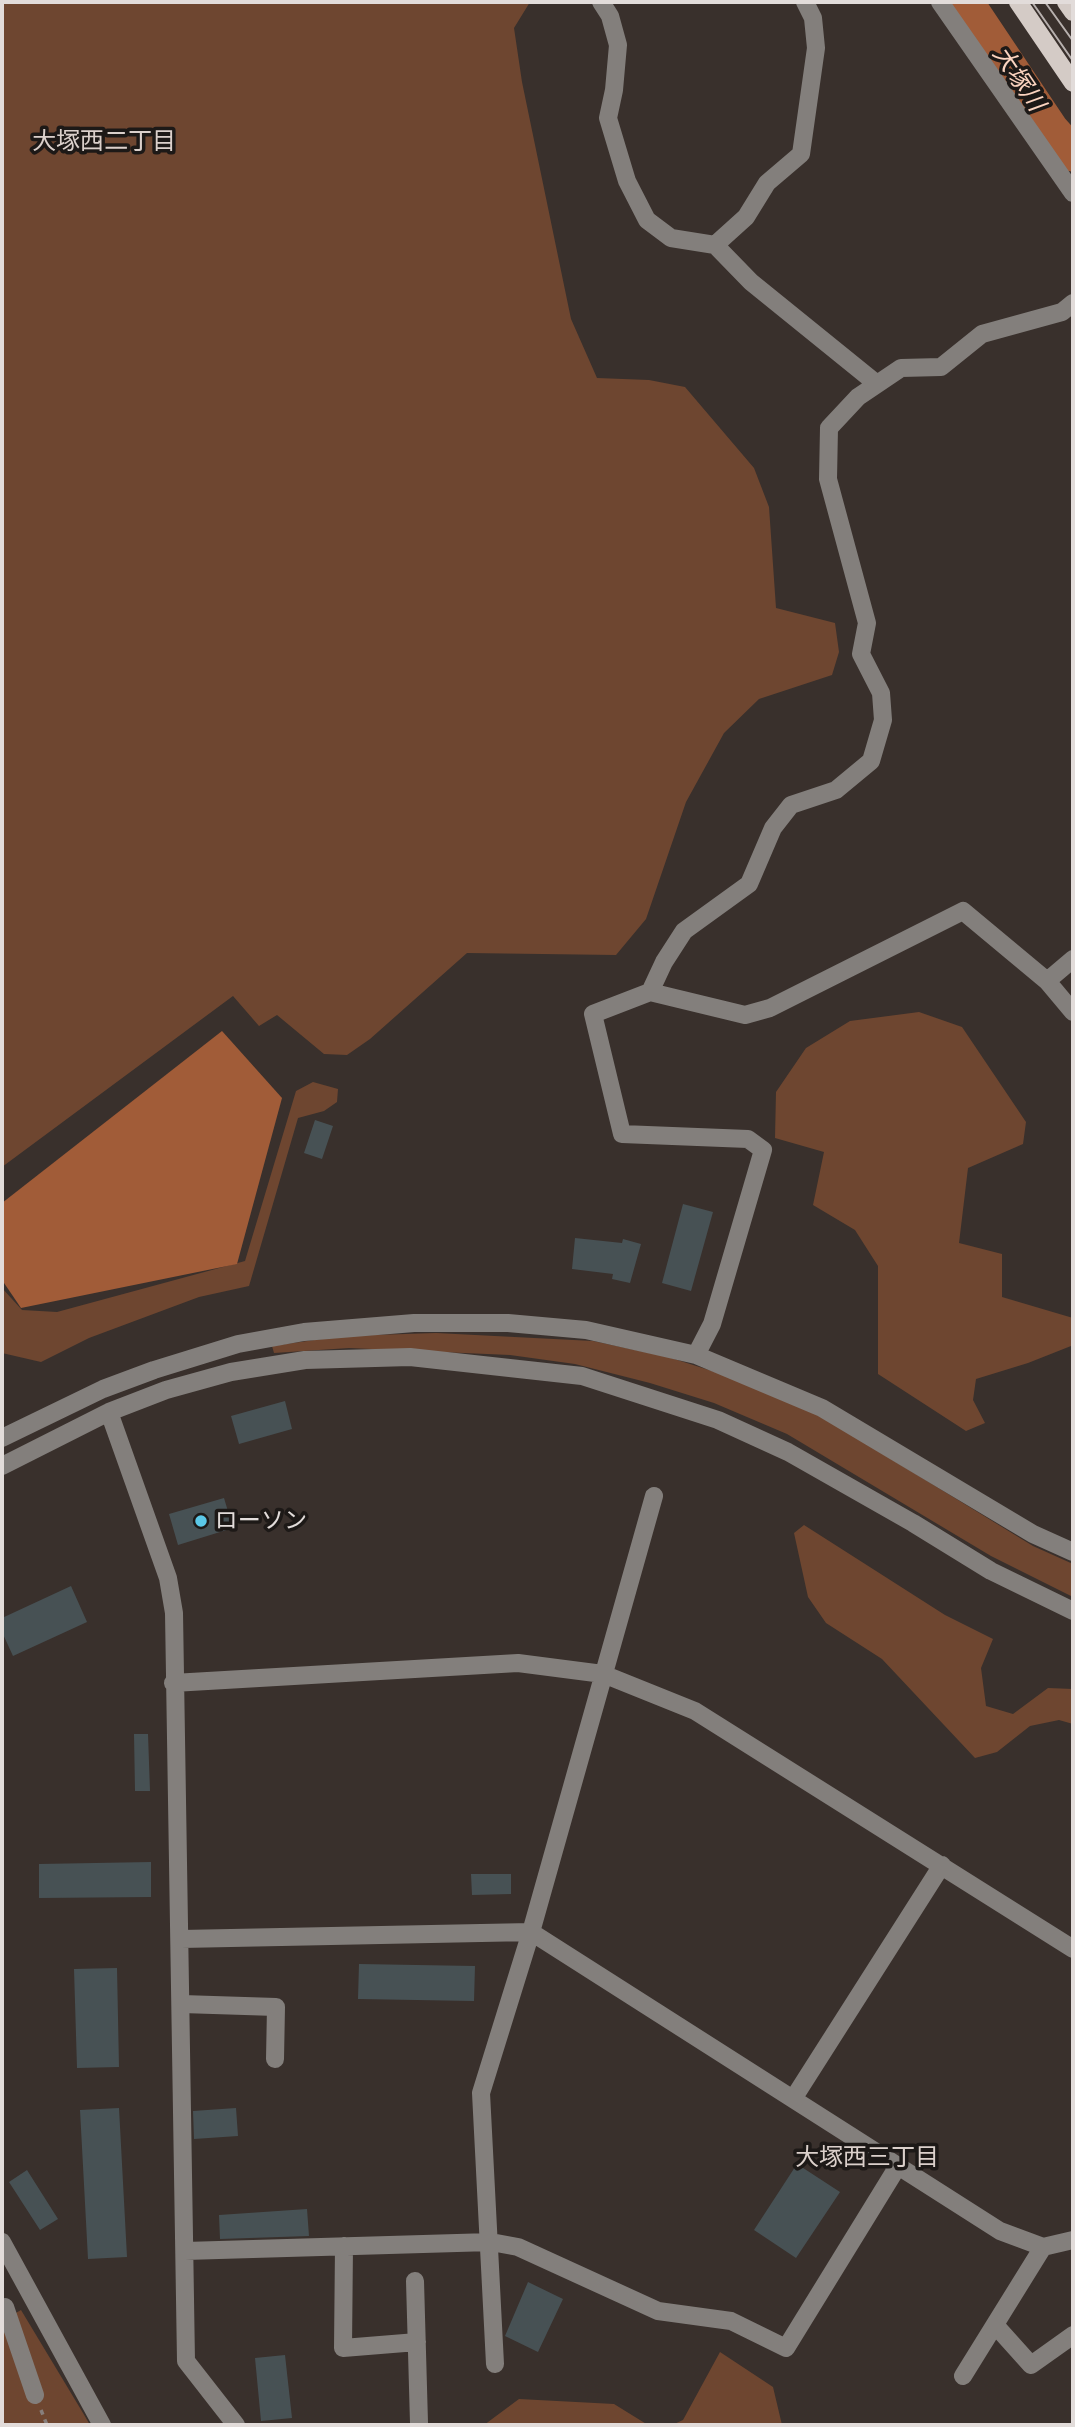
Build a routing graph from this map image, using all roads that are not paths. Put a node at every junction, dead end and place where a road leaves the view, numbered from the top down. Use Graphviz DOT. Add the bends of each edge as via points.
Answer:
graph roads {
  1 [pos="601,2"];
  2 [pos="805,2"];
  3 [pos="940,2"];
  4 [pos="1017,2"];
  5 [pos="1066,2"];
  6 [pos="1073,12"];
  7 [pos="1073,83"];
  8 [pos="1073,193"];
  9 [pos="715,245"];
  10 [pos="1073,304"];
  11 [pos="877,384"];
  12 [pos="1073,959"];
  13 [pos="1047,981"];
  14 [pos="650,992"];
  15 [pos="1073,1012"];
  16 [pos="696,1356"];
  17 [pos="109,1412"];
  18 [pos="2,1438"];
  19 [pos="2,1466"];
  20 [pos="654,1496"];
  21 [pos="1073,1552"];
  22 [pos="1073,1611"];
  23 [pos="603,1674"];
  24 [pos="173,1683"];
  25 [pos="942,1865"];
  26 [pos="531,1932"];
  27 [pos="181,1939"];
  28 [pos="1073,1949"];
  29 [pos="181,2004"];
  30 [pos="275,2059"];
  31 [pos="793,2099"];
  32 [pos="898,2166"];
  33 [pos="1073,2240"];
  34 [pos="2,2242"];
  35 [pos="491,2242"];
  36 [pos="344,2246"];
  37 [pos="1043,2247"];
  38 [pos="185,2250"];
  39 [pos="415,2281"];
  40 [pos="30,2294"];
  41 [pos="4,2308"];
  42 [pos="996,2326"];
  43 [pos="1073,2335"];
  44 [pos="417,2342"];
  45 [pos="495,2364"];
  46 [pos="963,2376"];
  47 [pos="35,2395"];
  48 [pos="419,2423"];
  49 [pos="102,2425"];
  50 [pos="236,2425"];
  1 -- 9 [label="street" via="618,45 608,118 627,181 647,220 671,238"];
  2 -- 9 [label="street" via="813,19 816,48 801,154 767,183 746,217"];
  3 -- 8 [label="street"];
  4 -- 7 [label="main road"];
  5 -- 6 [label="main road"];
  9 -- 11 [label="street" via="751,282"];
  10 -- 11 [label="street" via="1062,312 982,334 941,367 901,368"];
  11 -- 14 [label="street" via="829,428 828,479 867,623 861,653 881,692 883,720 871,761 836,790 791,805 773,828 749,884 684,931"];
  12 -- 13 [label="street"];
  13 -- 14 [label="street" via="963,911 770,1008 745,1015"];
  13 -- 15 [label="street"];
  14 -- 16 [label="street" via="593,1014 622,1135 748,1139 763,1150 712,1324"];
  16 -- 18 [label="street" via="586,1330 508,1323 414,1323 304,1332 238,1344 154,1370"];
  16 -- 21 [label="street" via="822,1408 1033,1534"];
  17 -- 19 [label="street"];
  17 -- 22 [label="street" via="218,1375 305,1360 410,1357 582,1376 718,1420 788,1452 991,1571"];
  17 -- 24 [label="street" via="168,1578 174,1613"];
  20 -- 23 [label="street"];
  23 -- 24 [label="street" via="518,1663"];
  23 -- 25 [label="street" via="695,1711"];
  23 -- 26 [label="street"];
  24 -- 27 [label="street"];
  25 -- 28 [label="street"];
  25 -- 31 [label="street"];
  26 -- 27 [label="street"];
  26 -- 31 [label="street"];
  26 -- 35 [label="street" via="481,2093"];
  27 -- 29 [label="street"];
  29 -- 30 [label="street" via="276,2007"];
  29 -- 38 [label="street"];
  31 -- 32 [label="street"];
  32 -- 35 [label="street" via="786,2348 732,2321 658,2311 518,2246"];
  32 -- 37 [label="street" via="1000,2231"];
  33 -- 37 [label="street"];
  34 -- 40 [label="street"];
  35 -- 36 [label="street"];
  35 -- 45 [label="street"];
  36 -- 38 [label="street"];
  36 -- 44 [label="street" via="343,2347"];
  37 -- 42 [label="street"];
  38 -- 50 [label="street" via="186,2361"];
  39 -- 44 [label="street"];
  40 -- 41 [label="street"];
  40 -- 49 [label="street"];
  41 -- 47 [label="street"];
  42 -- 43 [label="street" via="1031,2365"];
  42 -- 46 [label="street"];
  44 -- 48 [label="street"];
}
